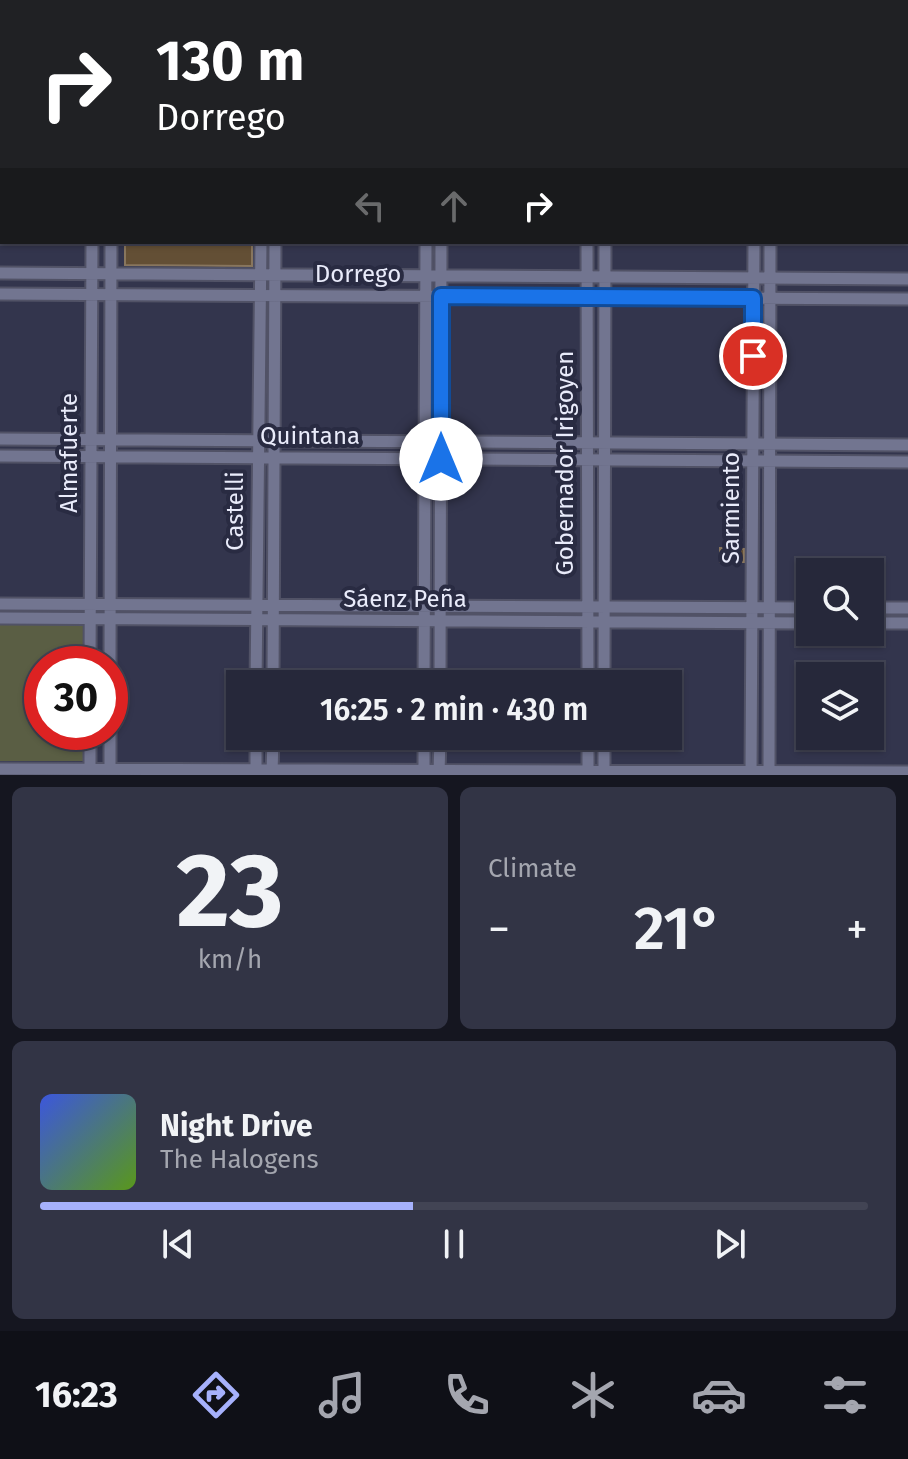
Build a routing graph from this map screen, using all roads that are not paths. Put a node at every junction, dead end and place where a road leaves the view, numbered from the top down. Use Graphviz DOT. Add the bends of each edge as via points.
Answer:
graph roads {
  1 [pos="92,244"];
  2 [pos="111,244"];
  3 [pos="261,244"];
  4 [pos="275,244"];
  5 [pos="426,244"];
  6 [pos="441,244"];
  7 [pos="587,244"];
  8 [pos="605,244"];
  9 [pos="754,244"];
  10 [pos="770,244"];
  11 [pos="0,273"];
  12 [pos="92,274"];
  13 [pos="111,274"];
  14 [pos="261,275"];
  15 [pos="275,275"];
  16 [pos="426,276"];
  17 [pos="441,276"];
  18 [pos="587,277"];
  19 [pos="605,277"];
  20 [pos="754,278"];
  21 [pos="770,278"];
  22 [pos="908,279"];
  23 [pos="0,294"];
  24 [pos="92,294"];
  25 [pos="111,294"];
  26 [pos="261,295"];
  27 [pos="275,295"];
  28 [pos="426,296"];
  29 [pos="441,296"];
  30 [pos="587,297"];
  31 [pos="605,297"];
  32 [pos="753,298"];
  33 [pos="770,298"];
  34 [pos="908,299"];
  35 [pos="0,439"];
  36 [pos="91,440"];
  37 [pos="111,440"];
  38 [pos="257,441"];
  39 [pos="274,441"];
  40 [pos="425,442"];
  41 [pos="441,442"];
  42 [pos="587,443"];
  43 [pos="604,443"];
  44 [pos="753,444"];
  45 [pos="770,444"];
  46 [pos="908,445"];
  47 [pos="0,456"];
  48 [pos="91,457"];
  49 [pos="111,457"];
  50 [pos="257,458"];
  51 [pos="274,458"];
  52 [pos="425,459"];
  53 [pos="441,459"];
  54 [pos="588,460"];
  55 [pos="604,460"];
  56 [pos="753,461"];
  57 [pos="770,461"];
  58 [pos="908,462"];
  59 [pos="0,604"];
  60 [pos="90,604"];
  61 [pos="110,604"];
  62 [pos="256,605"];
  63 [pos="273,605"];
  64 [pos="424,606"];
  65 [pos="440,606"];
  66 [pos="588,607"];
  67 [pos="604,607"];
  68 [pos="752,607"];
  69 [pos="769,608"];
  70 [pos="796,608"];
  71 [pos="884,608"];
  72 [pos="908,608"];
  73 [pos="0,618"];
  74 [pos="90,619"];
  75 [pos="110,619"];
  76 [pos="256,620"];
  77 [pos="273,620"];
  78 [pos="424,621"];
  79 [pos="440,621"];
  80 [pos="588,622"];
  81 [pos="604,622"];
  82 [pos="752,623"];
  83 [pos="769,623"];
  84 [pos="796,623"];
  85 [pos="884,623"];
  86 [pos="908,623"];
  87 [pos="90,646"];
  88 [pos="110,646"];
  89 [pos="256,670"];
  90 [pos="273,670"];
  91 [pos="424,670"];
  92 [pos="440,670"];
  93 [pos="588,670"];
  94 [pos="604,670"];
  95 [pos="90,750"];
  96 [pos="110,750"];
  97 [pos="256,750"];
  98 [pos="273,750"];
  99 [pos="424,750"];
  100 [pos="440,750"];
  101 [pos="588,750"];
  102 [pos="604,750"];
  103 [pos="0,769"];
  104 [pos="90,772"];
  105 [pos="110,772"];
  106 [pos="256,772"];
  107 [pos="272,772"];
  108 [pos="424,772"];
  109 [pos="439,772"];
  110 [pos="588,772"];
  111 [pos="604,772"];
  112 [pos="908,772"];
  113 [pos="751,773"];
  114 [pos="769,773"];
  1 -- 12 [label="street, Almafuerte"];
  2 -- 13 [label="street, Almafuerte"];
  3 -- 14 [label="street, Castelli"];
  4 -- 15 [label="street, Castelli"];
  5 -- 16 [label="street"];
  6 -- 17 [label="street"];
  7 -- 18 [label="street, Gobernador Irigoyen"];
  8 -- 19 [label="street, Gobernador Irigoyen"];
  9 -- 20 [label="street, Sarmiento"];
  10 -- 21 [label="street, Sarmiento"];
  11 -- 12 [label="street, Dorrego"];
  12 -- 13 [label="street, Dorrego"];
  12 -- 24 [label="street, Almafuerte"];
  13 -- 14 [label="street, Dorrego"];
  13 -- 25 [label="street, Almafuerte"];
  14 -- 15 [label="street, Dorrego"];
  14 -- 26 [label="street, Castelli"];
  15 -- 16 [label="street, Dorrego"];
  15 -- 27 [label="street, Castelli"];
  16 -- 17 [label="street, Dorrego"];
  16 -- 28 [label="street"];
  17 -- 18 [label="street, Dorrego"];
  17 -- 29 [label="street"];
  18 -- 19 [label="street, Dorrego"];
  18 -- 30 [label="street, Gobernador Irigoyen"];
  19 -- 20 [label="street, Dorrego"];
  19 -- 31 [label="street, Gobernador Irigoyen"];
  20 -- 21 [label="street, Dorrego"];
  20 -- 32 [label="street, Sarmiento"];
  21 -- 22 [label="street, Dorrego"];
  21 -- 33 [label="street, Sarmiento"];
  23 -- 24 [label="street, Dorrego"];
  24 -- 25 [label="street, Dorrego"];
  24 -- 36 [label="street, Almafuerte"];
  25 -- 26 [label="street, Dorrego"];
  25 -- 37 [label="street, Almafuerte"];
  26 -- 27 [label="street, Dorrego"];
  26 -- 38 [label="street, Castelli"];
  27 -- 28 [label="street, Dorrego"];
  27 -- 39 [label="street, Castelli"];
  28 -- 29 [label="street, Dorrego"];
  28 -- 40 [label="street"];
  29 -- 30 [label="street, Dorrego"];
  29 -- 41 [label="street"];
  30 -- 31 [label="street, Dorrego"];
  30 -- 42 [label="street, Gobernador Irigoyen"];
  31 -- 32 [label="street, Dorrego"];
  31 -- 43 [label="street, Gobernador Irigoyen"];
  32 -- 33 [label="street, Dorrego"];
  32 -- 44 [label="street, Sarmiento"];
  33 -- 34 [label="street, Dorrego"];
  33 -- 45 [label="street, Sarmiento"];
  35 -- 36 [label="street, Quintana"];
  36 -- 37 [label="street, Quintana"];
  36 -- 48 [label="street, Almafuerte"];
  37 -- 38 [label="street, Quintana"];
  37 -- 49 [label="street, Almafuerte"];
  38 -- 39 [label="street, Quintana"];
  38 -- 50 [label="street, Castelli"];
  39 -- 40 [label="street, Quintana"];
  39 -- 51 [label="street, Castelli"];
  40 -- 41 [label="street, Quintana"];
  40 -- 52 [label="street"];
  41 -- 42 [label="street, Quintana"];
  41 -- 53 [label="street"];
  42 -- 43 [label="street, Quintana"];
  42 -- 54 [label="street, Gobernador Irigoyen"];
  43 -- 44 [label="street, Quintana"];
  43 -- 55 [label="street, Gobernador Irigoyen"];
  44 -- 45 [label="street, Quintana"];
  44 -- 56 [label="street, Sarmiento"];
  45 -- 46 [label="street, Quintana"];
  45 -- 57 [label="street, Sarmiento"];
  47 -- 48 [label="street, Quintana"];
  48 -- 49 [label="street, Quintana"];
  48 -- 60 [label="street, Almafuerte"];
  49 -- 50 [label="street, Quintana"];
  49 -- 61 [label="street, Almafuerte"];
  50 -- 51 [label="street, Quintana"];
  50 -- 62 [label="street, Castelli"];
  51 -- 52 [label="street, Quintana"];
  51 -- 63 [label="street, Castelli"];
  52 -- 53 [label="street, Quintana"];
  52 -- 64 [label="street"];
  53 -- 54 [label="street, Quintana"];
  53 -- 65 [label="street"];
  54 -- 55 [label="street, Quintana"];
  54 -- 66 [label="street, Gobernador Irigoyen"];
  55 -- 56 [label="street, Quintana"];
  55 -- 67 [label="street, Gobernador Irigoyen"];
  56 -- 57 [label="street, Quintana"];
  56 -- 68 [label="street, Sarmiento"];
  57 -- 58 [label="street, Quintana"];
  57 -- 69 [label="street, Sarmiento"];
  59 -- 60 [label="street, Sáenz Peña"];
  60 -- 61 [label="street, Sáenz Peña"];
  60 -- 74 [label="street, Almafuerte"];
  61 -- 62 [label="street, Sáenz Peña"];
  61 -- 75 [label="street, Almafuerte"];
  62 -- 63 [label="street, Sáenz Peña"];
  62 -- 76 [label="street, Castelli"];
  63 -- 64 [label="street, Sáenz Peña"];
  63 -- 77 [label="street, Castelli"];
  64 -- 65 [label="street, Sáenz Peña"];
  64 -- 78 [label="street"];
  65 -- 66 [label="street, Sáenz Peña"];
  65 -- 79 [label="street"];
  66 -- 67 [label="street, Sáenz Peña"];
  66 -- 80 [label="street, Gobernador Irigoyen"];
  67 -- 68 [label="street, Sáenz Peña"];
  67 -- 81 [label="street, Gobernador Irigoyen"];
  68 -- 69 [label="street, Sáenz Peña"];
  68 -- 82 [label="street, Sarmiento"];
  69 -- 70 [label="street, Sáenz Peña"];
  69 -- 83 [label="street, Sarmiento"];
  71 -- 72 [label="street"];
  73 -- 74 [label="street, Sáenz Peña"];
  74 -- 75 [label="street, Sáenz Peña"];
  74 -- 87 [label="street, Almafuerte"];
  75 -- 76 [label="street, Sáenz Peña"];
  75 -- 88 [label="street, Almafuerte"];
  76 -- 77 [label="street, Sáenz Peña"];
  76 -- 89 [label="street, Castelli"];
  77 -- 78 [label="street, Sáenz Peña"];
  77 -- 90 [label="street, Castelli"];
  78 -- 79 [label="street, Sáenz Peña"];
  78 -- 91 [label="street"];
  79 -- 80 [label="street, Sáenz Peña"];
  79 -- 92 [label="street"];
  80 -- 81 [label="street, Sáenz Peña"];
  80 -- 93 [label="street, Gobernador Irigoyen"];
  81 -- 82 [label="street, Sáenz Peña"];
  81 -- 94 [label="street, Gobernador Irigoyen"];
  82 -- 83 [label="street, Sáenz Peña"];
  82 -- 113 [label="street, Sarmiento"];
  83 -- 84 [label="street, Sáenz Peña"];
  83 -- 114 [label="street, Sarmiento"];
  85 -- 86 [label="street"];
  95 -- 104 [label="street"];
  96 -- 105 [label="street"];
  97 -- 106 [label="street"];
  98 -- 107 [label="street"];
  99 -- 108 [label="street"];
  100 -- 109 [label="street"];
  101 -- 110 [label="street"];
  102 -- 111 [label="street"];
  103 -- 104 [label="street"];
  104 -- 105 [label="street"];
  105 -- 106 [label="street"];
  106 -- 107 [label="street"];
  107 -- 108 [label="street"];
  108 -- 109 [label="street"];
  109 -- 110 [label="street"];
  110 -- 111 [label="street"];
  111 -- 113 [label="street"];
  112 -- 114 [label="street"];
  113 -- 114 [label="street"];
}
